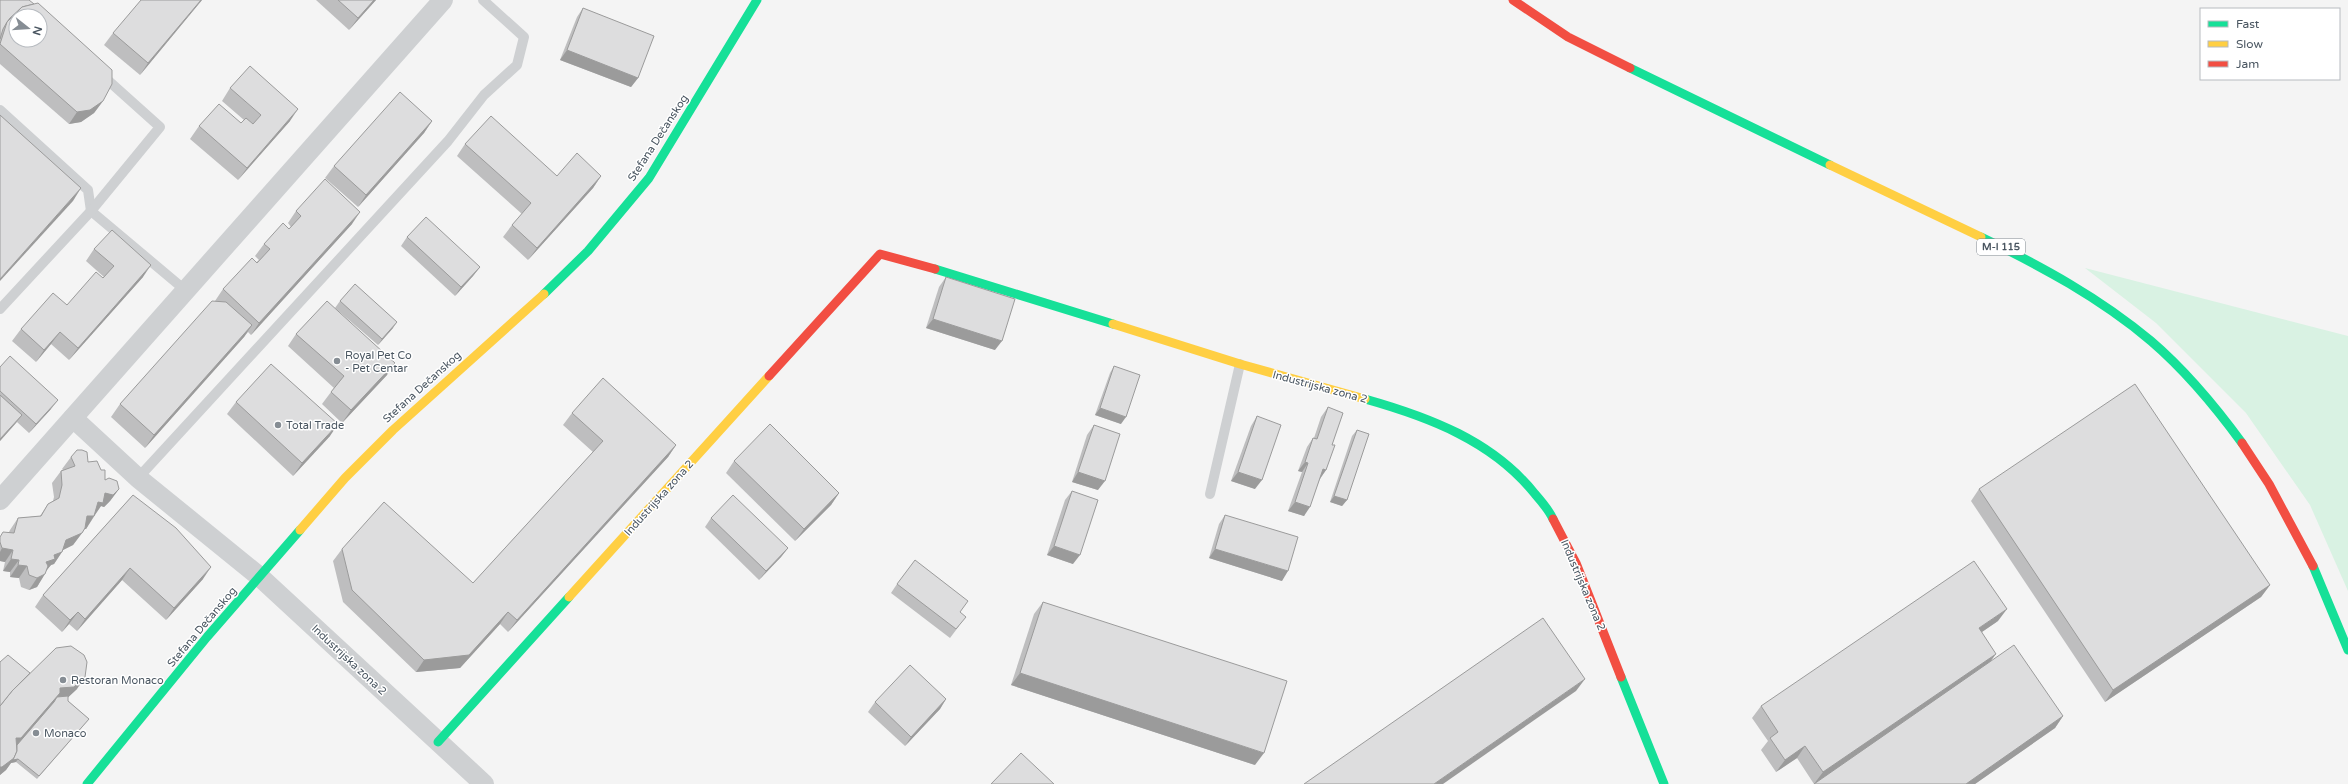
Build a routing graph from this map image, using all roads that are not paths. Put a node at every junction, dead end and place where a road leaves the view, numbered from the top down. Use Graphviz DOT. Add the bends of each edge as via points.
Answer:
graph roads {
  1 [pos="443,0"];
  2 [pos="483,0"];
  3 [pos="757,0"];
  4 [pos="1513,0"];
  5 [pos="92,65"];
  6 [pos="0,110"];
  7 [pos="91,211"];
  8 [pos="185,290"];
  9 [pos="0,309"];
  10 [pos="1240,364"];
  11 [pos="73,418"];
  12 [pos="138,478"];
  13 [pos="1210,494"];
  14 [pos="0,500"];
  15 [pos="260,577"];
  16 [pos="2348,650"];
  17 [pos="438,742"];
  18 [pos="87,784"];
  19 [pos="484,784"];
  20 [pos="1664,784"];
  1 -- 8 [label="street" via="375,75 331,129"];
  2 -- 12 [label="lane" via="524,37 517,65 484,95 442,146"];
  3 -- 15 [label="main road, Stefana Dečanskog" via="649,178 588,251 537,301 393,430 345,478"];
  4 -- 16 [label="main road, M-I 115" via="1569,37 1690,99 1840,168 2051,271 2124,320 2152,342 2211,401 2255,460 2297,530 2327,594"];
  5 -- 7 [label="lane" via="160,127"];
  6 -- 7 [label="lane" via="88,190"];
  7 -- 8 [label="lane"];
  7 -- 9 [label="lane"];
  8 -- 11 [label="street"];
  10 -- 13 [label="lane"];
  10 -- 17 [label="main road, Industrijska zona 2" via="986,283 880,254"];
  10 -- 20 [label="main road, Industrijska zona 2" via="1374,401 1443,425 1481,446 1520,475 1551,514 1576,563"];
  11 -- 12 [label="street, Industrijska zona 2"];
  11 -- 14 [label="street"];
  12 -- 15 [label="street, Industrijska zona 2"];
  15 -- 17 [label="street, Industrijska zona 2"];
  15 -- 18 [label="main road, Stefana Dečanskog" via="207,637"];
  17 -- 19 [label="street, Industrijska zona 2"];
}
